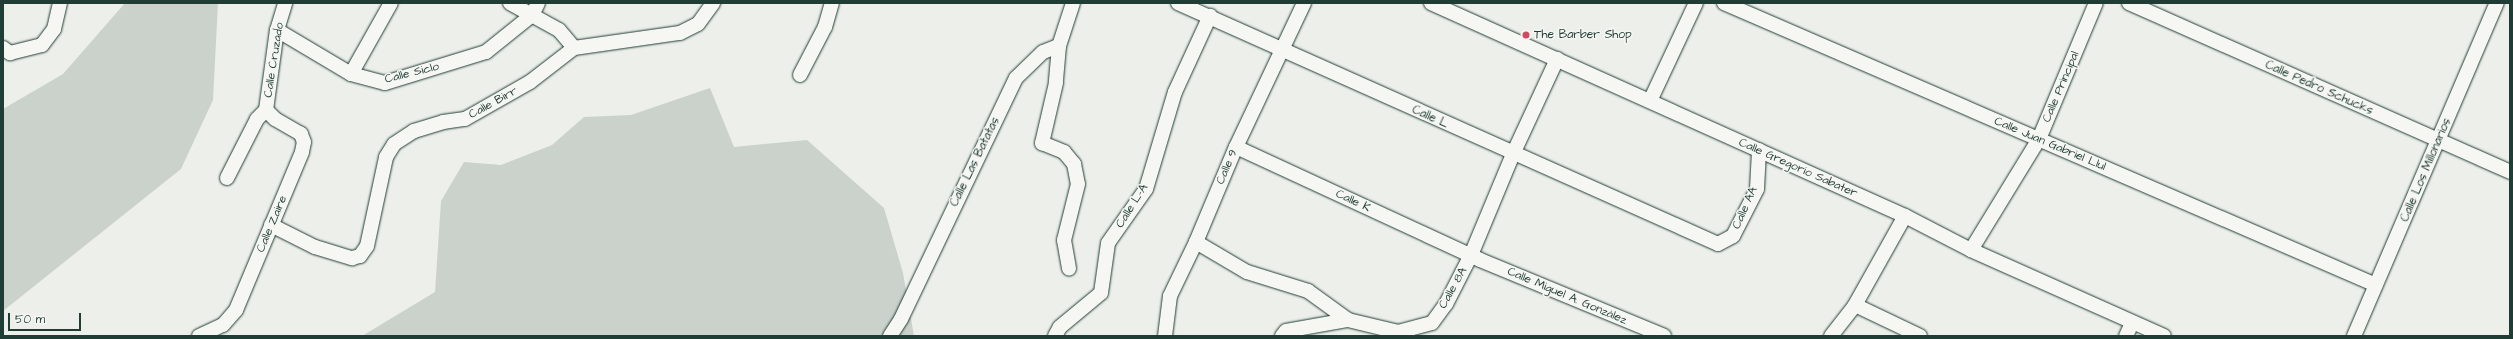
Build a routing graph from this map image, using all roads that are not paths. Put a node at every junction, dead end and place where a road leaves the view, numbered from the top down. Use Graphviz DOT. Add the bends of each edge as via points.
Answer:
graph roads {
  1 [pos="60,3"];
  2 [pos="285,3"];
  3 [pos="391,3"];
  4 [pos="510,3"];
  5 [pos="713,3"];
  6 [pos="832,3"];
  7 [pos="1072,3"];
  8 [pos="1178,3"];
  9 [pos="1304,3"];
  10 [pos="1431,3"];
  11 [pos="1696,3"];
  12 [pos="1724,3"];
  13 [pos="2096,3"];
  14 [pos="2129,3"];
  15 [pos="2497,3"];
  16 [pos="535,9"];
  17 [pos="1210,16"];
  18 [pos="278,30"];
  19 [pos="1059,46"];
  20 [pos="3,48"];
  21 [pos="574,48"];
  22 [pos="1284,50"];
  23 [pos="1557,59"];
  24 [pos="351,74"];
  25 [pos="800,76"];
  26 [pos="1650,101"];
  27 [pos="266,110"];
  28 [pos="2039,139"];
  29 [pos="2438,142"];
  30 [pos="1236,147"];
  31 [pos="1759,150"];
  32 [pos="1513,154"];
  33 [pos="2510,172"];
  34 [pos="227,178"];
  35 [pos="1905,216"];
  36 [pos="271,225"];
  37 [pos="1683,228"];
  38 [pos="1196,242"];
  39 [pos="1971,250"];
  40 [pos="1471,255"];
  41 [pos="1069,268"];
  42 [pos="2376,284"];
  43 [pos="1855,305"];
  44 [pos="1348,320"];
  45 [pos="2132,323"];
  46 [pos="199,336"];
  47 [pos="890,336"];
  48 [pos="1055,336"];
  49 [pos="1165,336"];
  50 [pos="1282,336"];
  51 [pos="1664,336"];
  52 [pos="1831,336"];
  53 [pos="1920,336"];
  54 [pos="2126,336"];
  55 [pos="2164,336"];
  56 [pos="2354,336"];
  1 -- 20 [label="street" via="54,29 42,45 10,53"];
  2 -- 18 [label="street, Calle Cruzado"];
  3 -- 24 [label="street"];
  4 -- 16 [label="street"];
  5 -- 21 [label="street, Calle Birr" via="698,24 680,33"];
  6 -- 25 [label="street" via="826,26"];
  7 -- 19 [label="street"];
  8 -- 17 [label="street, Calle L"];
  9 -- 22 [label="street, Calle 9"];
  10 -- 23 [label="street, Calle Gregorio Sabater"];
  11 -- 26 [label="street"];
  12 -- 28 [label="street, Calle Juan Gabriel Llul"];
  13 -- 28 [label="street, Calle Principal"];
  14 -- 29 [label="street, Calle Pedro Schucks"];
  15 -- 29 [label="street, Calle Los Millonarios"];
  16 -- 21 [label="street" via="559,30"];
  16 -- 24 [label="street, Calle Siclo" via="486,52 385,83"];
  17 -- 22 [label="street, Calle L"];
  17 -- 48 [label="street, Calle L-A" via="1175,92 1146,190 1108,243 1100,294 1060,326"];
  18 -- 24 [label="street, Calle Siclo"];
  18 -- 27 [label="street, Calle Cruzado"];
  19 -- 41 [label="street" via="1056,83 1042,143 1064,152 1074,164 1078,184 1064,240"];
  19 -- 47 [label="street, Calle Las Batatas" via="1043,52 1016,78 901,319"];
  21 -- 36 [label="street, Calle Birr" via="530,82 465,119 443,122 414,131 394,144 386,156 367,246 360,256 352,258 315,247"];
  22 -- 30 [label="street, Calle 9"];
  22 -- 32 [label="street, Calle L"];
  23 -- 26 [label="street, Calle Gregorio Sabater"];
  23 -- 32 [label="street, Calle 8A"];
  26 -- 31 [label="street, Calle Gregorio Sabater"];
  27 -- 34 [label="street, Calle Cruzado" via="257,119"];
  27 -- 36 [label="street, Calle Zaire" via="301,134 304,142"];
  28 -- 39 [label="street, Calle Principal"];
  28 -- 42 [label="street, Calle Juan Gabriel Llul"];
  29 -- 33 [label="street, Calle Pedro Schucks"];
  29 -- 42 [label="street, Calle Los Millonarios"];
  30 -- 38 [label="street, Calle 9"];
  30 -- 40 [label="street, Calle K"];
  31 -- 35 [label="street, Calle Gregorio Sabater"];
  31 -- 37 [label="street, Calle AA" via="1757,189 1733,236 1718,244"];
  32 -- 37 [label="street, Calle L"];
  32 -- 40 [label="street, Calle 8A"];
  35 -- 39 [label="street, Calle Gregorio Sabater"];
  35 -- 43 [label="street"];
  36 -- 46 [label="street, Calle Zaire" via="236,310 223,325"];
  38 -- 44 [label="street, Calle 8A" via="1247,272 1308,292"];
  38 -- 49 [label="street, Calle 9" via="1170,296"];
  39 -- 45 [label="street, Calle Gregorio Sabater"];
  40 -- 44 [label="street, Calle 8A" via="1446,304 1432,323 1398,332"];
  40 -- 51 [label="street, Calle Miguel A. González"];
  42 -- 56 [label="street, Calle Los Millonarios"];
  43 -- 52 [label="street"];
  43 -- 53 [label="street"];
  44 -- 50 [label="street" via="1286,331"];
  45 -- 54 [label="street"];
  45 -- 55 [label="street, Calle Gregorio Sabater"];
}
